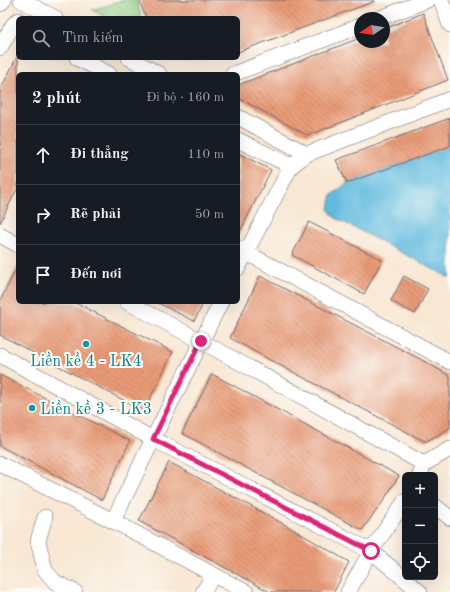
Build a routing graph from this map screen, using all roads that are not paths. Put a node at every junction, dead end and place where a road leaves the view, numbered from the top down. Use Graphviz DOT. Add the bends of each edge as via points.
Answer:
graph roads {
  1 [pos="4,0"];
  2 [pos="428,0"];
  3 [pos="441,0"];
  4 [pos="33,2"];
  5 [pos="0,4"];
  6 [pos="390,14"];
  7 [pos="20,16"];
  8 [pos="52,16"];
  9 [pos="14,22"];
  10 [pos="450,25"];
  11 [pos="354,28"];
  12 [pos="0,48"];
  13 [pos="81,60"];
  14 [pos="133,60"];
  15 [pos="105,72"];
  16 [pos="155,72"];
  17 [pos="238,72"];
  18 [pos="450,99"];
  19 [pos="240,118"];
  20 [pos="240,141"];
  21 [pos="307,154"];
  22 [pos="291,166"];
  23 [pos="0,235"];
  24 [pos="16,244"];
  25 [pos="242,250"];
  26 [pos="131,304"];
  27 [pos="220,304"];
  28 [pos="201,341"];
  29 [pos="0,355"];
  30 [pos="450,362"];
  31 [pos="153,439"];
  32 [pos="450,449"];
  33 [pos="0,464"];
  34 [pos="422,470"];
  35 [pos="402,505"];
  36 [pos="438,508"];
  37 [pos="45,517"];
  38 [pos="450,518"];
  39 [pos="113,521"];
  40 [pos="371,551"];
  41 [pos="214,575"];
  42 [pos="75,592"];
  43 [pos="204,592"];
  44 [pos="246,592"];
  45 [pos="348,592"];
  46 [pos="420,592"];
  1 -- 5 [label="street"];
  2 -- 6 [label="street"];
  3 -- 10 [label="street"];
  4 -- 7 [label="street"];
  4 -- 8 [label="street"];
  9 -- 12 [label="street"];
  11 -- 17 [label="street"];
  13 -- 15 [label="street"];
  14 -- 16 [label="street"];
  18 -- 21 [label="street"];
  19 -- 21 [label="street"];
  20 -- 22 [label="street"];
  21 -- 22 [label="street"];
  22 -- 25 [label="street"];
  23 -- 24 [label="street"];
  25 -- 30 [label="street"];
  26 -- 28 [label="street"];
  27 -- 28 [label="street"];
  28 -- 31 [label="street"];
  28 -- 34 [label="street"];
  29 -- 31 [label="street"];
  31 -- 39 [label="street"];
  31 -- 40 [label="street"];
  32 -- 34 [label="street"];
  33 -- 39 [label="street"];
  35 -- 40 [label="street"];
  36 -- 38 [label="street"];
  37 -- 42 [label="street" via="38,541 45,570 55,582"];
  39 -- 41 [label="street"];
  40 -- 45 [label="street"];
  40 -- 46 [label="street"];
  41 -- 43 [label="street"];
  41 -- 44 [label="street"];
}
